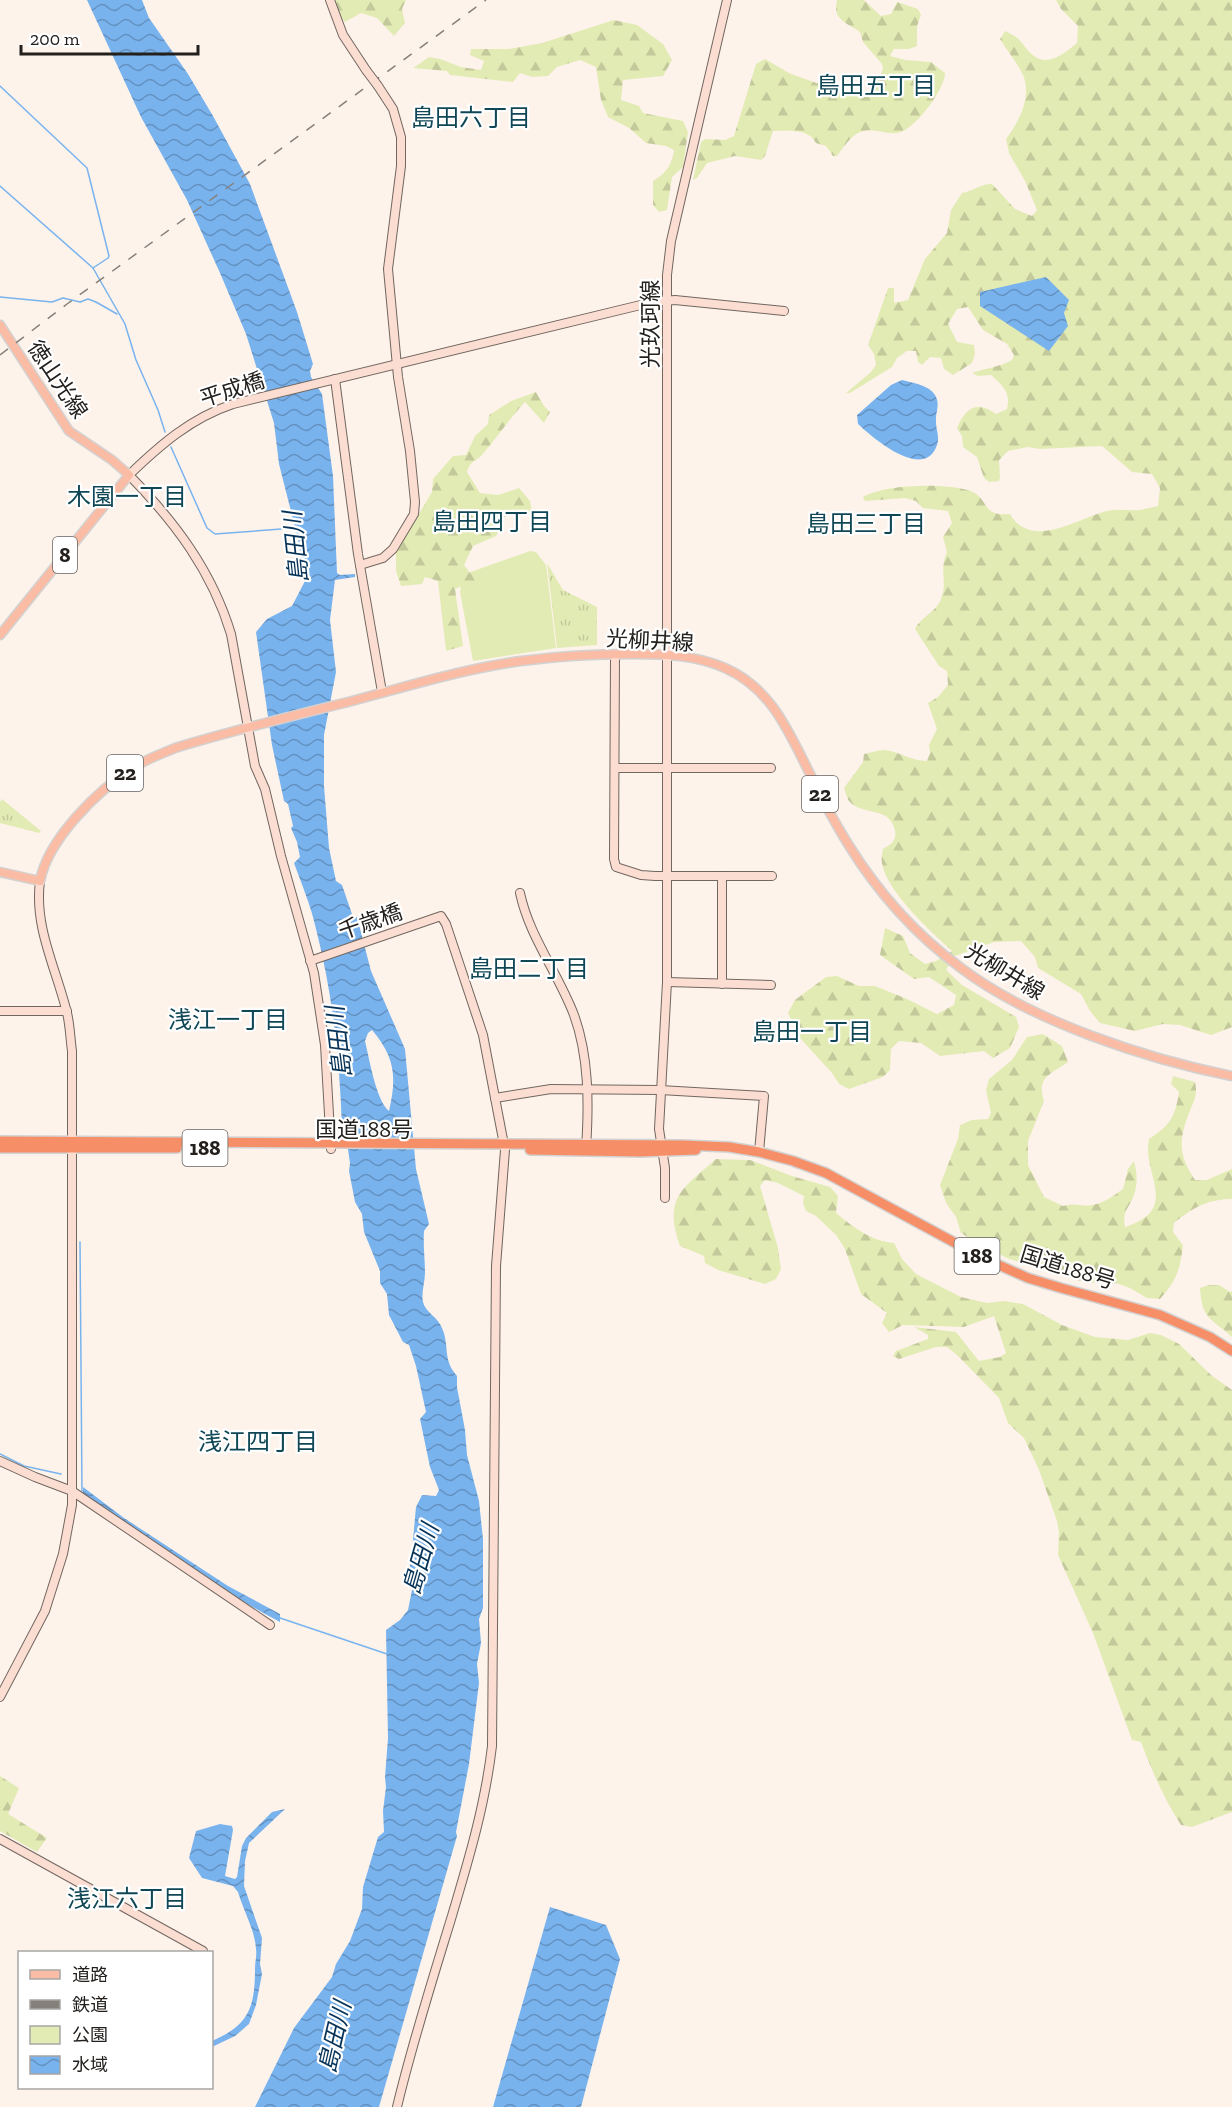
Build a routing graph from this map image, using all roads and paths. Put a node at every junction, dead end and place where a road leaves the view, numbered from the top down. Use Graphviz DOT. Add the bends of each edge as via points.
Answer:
graph roads {
  1 [pos="330,0"];
  2 [pos="727,0"];
  3 [pos="666,300"];
  4 [pos="784,310"];
  5 [pos="0,325"];
  6 [pos="396,364"];
  7 [pos="332,380"];
  8 [pos="129,475"];
  9 [pos="360,565"];
  10 [pos="0,635"];
  11 [pos="615,654"];
  12 [pos="668,655"];
  13 [pos="378,694"];
  14 [pos="252,727"];
  15 [pos="615,768"];
  16 [pos="668,768"];
  17 [pos="771,768"];
  18 [pos="0,872"];
  19 [pos="667,876"];
  20 [pos="722,876"];
  21 [pos="772,876"];
  22 [pos="40,881"];
  23 [pos="520,892"];
  24 [pos="313,959"];
  25 [pos="667,982"];
  26 [pos="722,984"];
  27 [pos="771,986"];
  28 [pos="0,1011"];
  29 [pos="67,1011"];
  30 [pos="1232,1076"];
  31 [pos="586,1089"];
  32 [pos="660,1090"];
  33 [pos="495,1098"];
  34 [pos="0,1141"];
  35 [pos="73,1145"];
  36 [pos="334,1146"];
  37 [pos="501,1147"];
  38 [pos="0,1148"];
  39 [pos="586,1148"];
  40 [pos="662,1149"];
  41 [pos="759,1152"];
  42 [pos="665,1198"];
  43 [pos="1232,1351"];
  44 [pos="0,1461"];
  45 [pos="72,1491"];
  46 [pos="270,1625"];
  47 [pos="0,1697"];
  48 [pos="0,1839"];
  49 [pos="203,1951"];
  50 [pos="397,2107"];
  1 -- 6 [label="street, bridge" via="343,34 393,109 401,136 388,270"];
  2 -- 3 [label="street, 光玖珂線" via="671,241"];
  3 -- 4 [label="street, 平成橋"];
  3 -- 6 [label="street, 平成橋"];
  3 -- 12 [label="street, 光玖珂線"];
  5 -- 8 [label="main road, 徳山光線" via="69,431"];
  6 -- 7 [label="street, 平成橋"];
  6 -- 9 [label="street" via="410,451 414,514 387,555"];
  7 -- 8 [label="street, 平成橋" via="212,411 171,436"];
  7 -- 9 [label="street"];
  8 -- 10 [label="main road, 8"];
  8 -- 14 [label="street" via="169,519 210,579 231,634"];
  9 -- 13 [label="street"];
  11 -- 12 [label="main road, 光柳井線 / 22"];
  11 -- 13 [label="main road, 光柳井線 / 22" via="514,662"];
  11 -- 15 [label="street"];
  12 -- 16 [label="street, 光玖珂線"];
  12 -- 30 [label="main road, 光柳井線 / 22" via="700,659 727,669 761,693 784,722 827,808 874,882 906,919 961,969 1034,1011 1085,1032 1148,1055"];
  13 -- 14 [label="main road, 光柳井線 / 22"];
  14 -- 22 [label="main road, 光柳井線 / 22" via="165,752 134,766 56,841 42,867"];
  14 -- 24 [label="street" via="255,766"];
  15 -- 16 [label="street"];
  15 -- 19 [label="street" via="615,865 641,875"];
  16 -- 17 [label="street"];
  16 -- 19 [label="street, 光玖珂線"];
  18 -- 22 [label="main road"];
  19 -- 20 [label="street"];
  19 -- 25 [label="street, 光玖珂線"];
  20 -- 21 [label="street"];
  20 -- 26 [label="street"];
  22 -- 29 [label="street" via="43,935"];
  23 -- 31 [label="street" via="529,922 574,1016 585,1052"];
  24 -- 33 [label="street, 千歳橋" via="441,916 476,1012"];
  24 -- 36 [label="street"];
  25 -- 26 [label="street"];
  25 -- 32 [label="street, 光玖珂線"];
  26 -- 27 [label="street"];
  28 -- 29 [label="street"];
  29 -- 35 [label="street" via="72,1051"];
  31 -- 32 [label="street"];
  31 -- 33 [label="street" via="551,1089"];
  31 -- 39 [label="street"];
  32 -- 40 [label="street, 光玖珂線"];
  32 -- 41 [label="street" via="764,1096"];
  33 -- 37 [label="street"];
  34 -- 35 [label="highway, 国道188号 / 188"];
  35 -- 36 [label="highway, 国道188号 / 188"];
  35 -- 38 [label="highway, 国道188号 / 188"];
  35 -- 45 [label="street"];
  36 -- 37 [label="highway, 国道188号 / 188"];
  37 -- 39 [label="highway, 国道188号 / 188"];
  37 -- 50 [label="street" via="489,1776 473,1846"];
  39 -- 40 [label="highway, 国道188号 / 188"];
  40 -- 41 [label="highway, 国道188号 / 188" via="729,1147"];
  40 -- 42 [label="street, 光玖珂線"];
  41 -- 43 [label="highway, 国道188号 / 188" via="826,1173 983,1258 1028,1278 1160,1315"];
  44 -- 45 [label="street"];
  45 -- 46 [label="street"];
  45 -- 47 [label="street" via="63,1554 49,1602"];
  48 -- 49 [label="street"];
}
